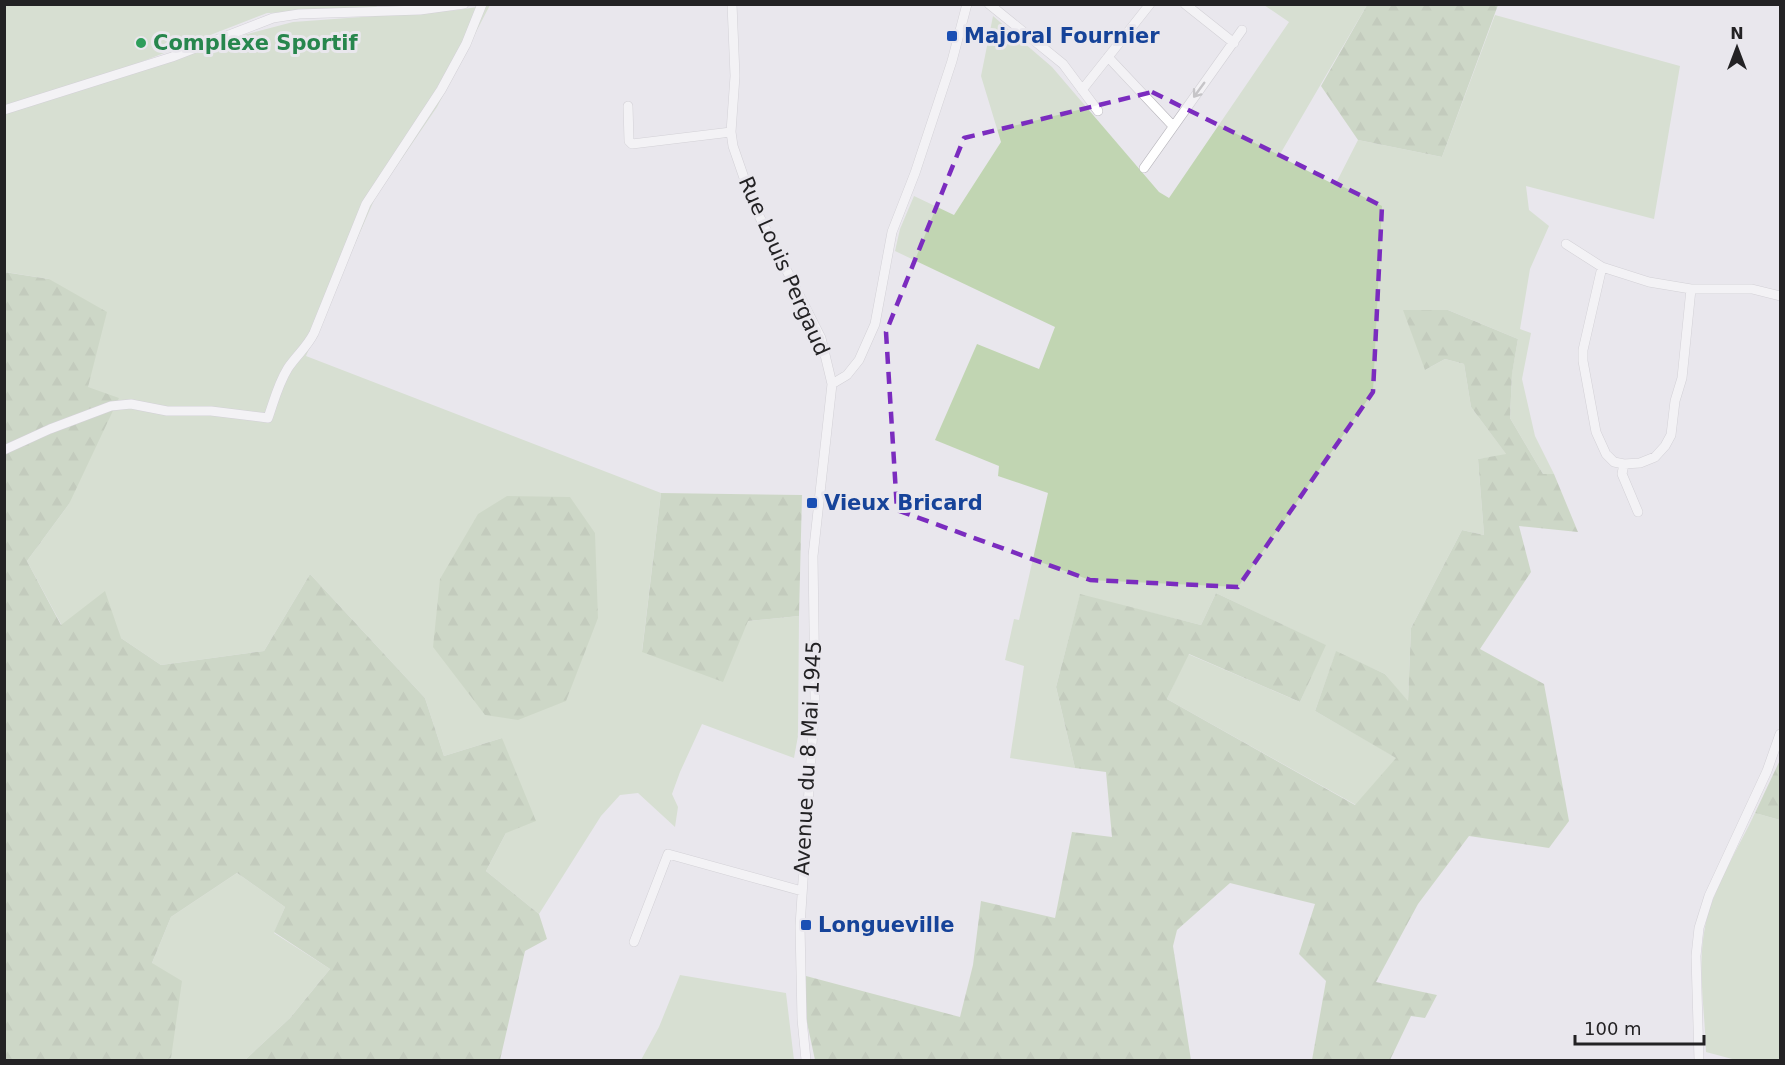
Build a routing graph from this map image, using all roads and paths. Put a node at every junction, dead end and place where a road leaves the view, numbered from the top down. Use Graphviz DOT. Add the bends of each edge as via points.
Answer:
graph roads {
  1 [pos="464,4"];
  2 [pos="482,4"];
  3 [pos="732,4"];
  4 [pos="967,4"];
  5 [pos="989,4"];
  6 [pos="1150,4"];
  7 [pos="1185,4"];
  8 [pos="421,7"];
  9 [pos="1242,30"];
  10 [pos="1234,43"];
  11 [pos="1108,57"];
  12 [pos="1082,90"];
  13 [pos="628,106"];
  14 [pos="4,110"];
  15 [pos="1098,111"];
  16 [pos="1173,126"];
  17 [pos="731,132"];
  18 [pos="1144,168"];
  19 [pos="1566,244"];
  20 [pos="1602,267"];
  21 [pos="1691,289"];
  22 [pos="1780,296"];
  23 [pos="832,384"];
  24 [pos="4,450"];
  25 [pos="1624,464"];
  26 [pos="1638,512"];
  27 [pos="1780,734"];
  28 [pos="802,891"];
  29 [pos="634,942"];
  30 [pos="806,1060"];
  31 [pos="1699,1060"];
  1 -- 8 [label="street"];
  2 -- 24 [label="street" via="441,90 366,204 314,333 280,381 268,418 211,411 167,411 131,404 111,406"];
  3 -- 17 [label="street, Rue Louis Pergaud" via="735,76"];
  4 -- 23 [label="street" via="952,61 892,232 875,324 859,360 847,375"];
  5 -- 12 [label="street" via="1063,64"];
  6 -- 11 [label="street"];
  7 -- 10 [label="street"];
  8 -- 14 [label="street" via="282,17"];
  9 -- 10 [label="street"];
  10 -- 16 [label="street, one-way"];
  11 -- 12 [label="street"];
  11 -- 16 [label="street"];
  12 -- 15 [label="street"];
  13 -- 17 [label="street" via="632,144"];
  16 -- 18 [label="street"];
  17 -- 23 [label="street, Rue Louis Pergaud" via="753,204 818,331"];
  19 -- 20 [label="street"];
  20 -- 21 [label="street" via="1648,282"];
  20 -- 25 [label="street" via="1583,361 1596,432 1606,454 1614,462"];
  21 -- 22 [label="street" via="1736,288"];
  21 -- 25 [label="street" via="1682,378 1671,435 1655,457"];
  23 -- 28 [label="street, Avenue du 8 Mai 1945" via="813,555 815,699"];
  25 -- 26 [label="street" via="1622,474"];
  27 -- 31 [label="street" via="1699,928"];
  28 -- 29 [label="street" via="668,854"];
  28 -- 30 [label="street, Avenue du 8 Mai 1945" via="800,980"];
}
